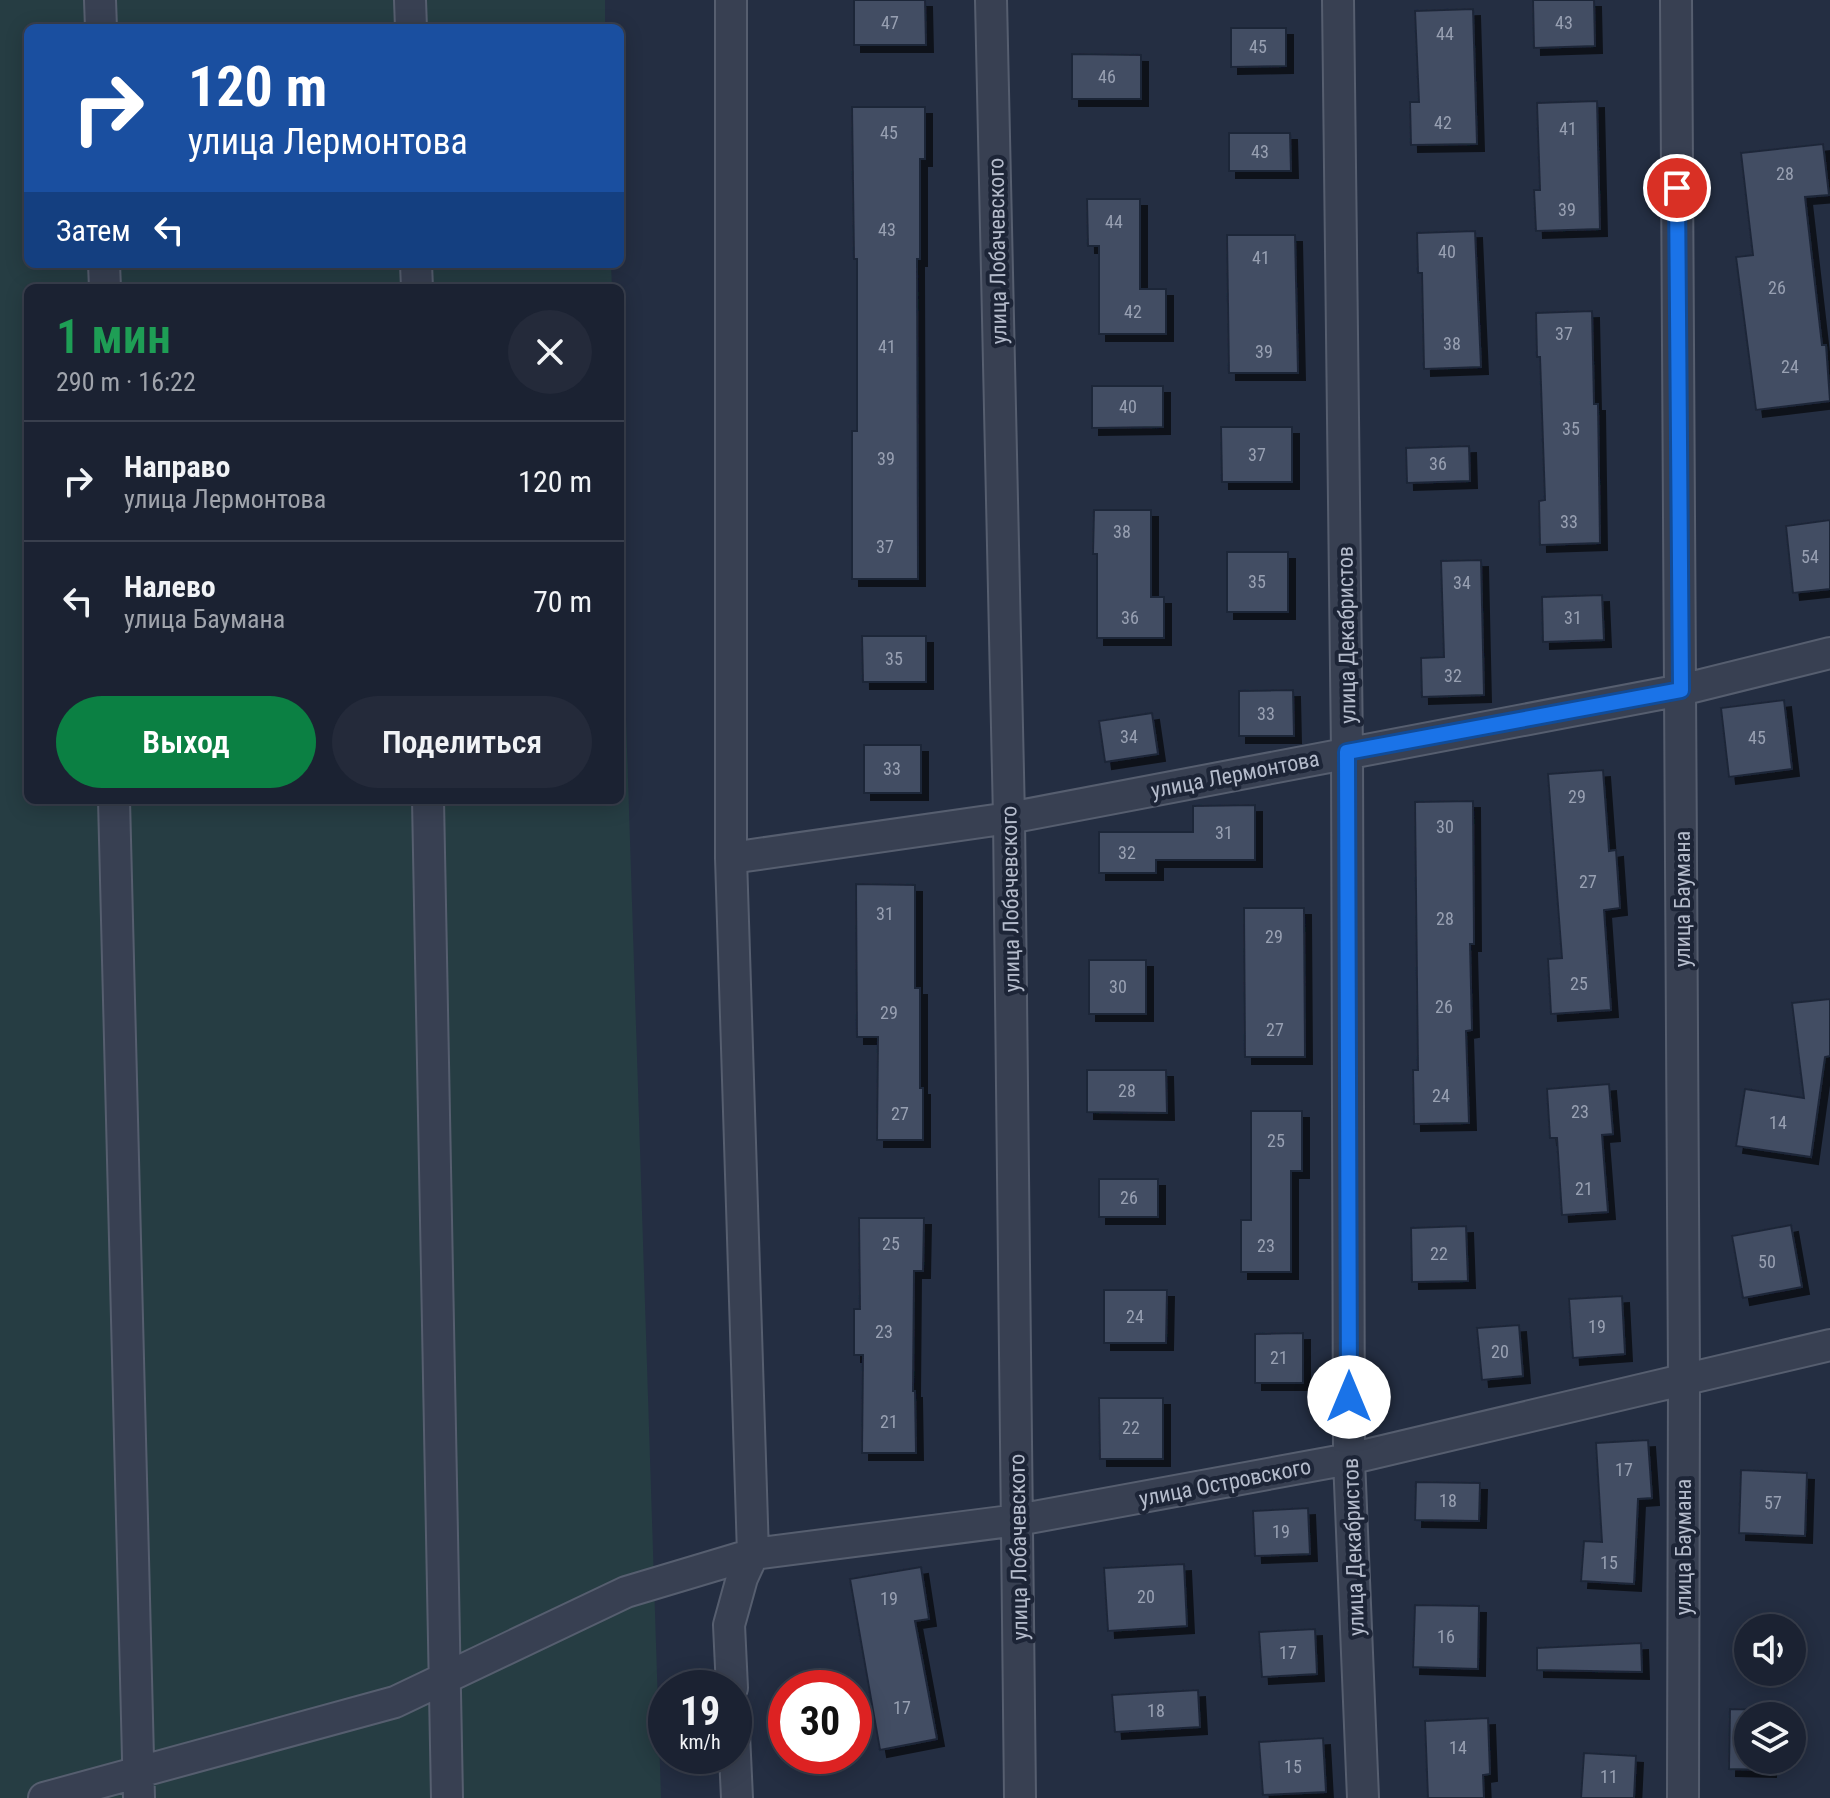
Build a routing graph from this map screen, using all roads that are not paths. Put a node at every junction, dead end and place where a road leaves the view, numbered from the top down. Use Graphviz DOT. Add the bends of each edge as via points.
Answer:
graph roads {
  1 [pos="100,0"];
  2 [pos="410,0"];
  3 [pos="731,0"];
  4 [pos="991,0"];
  5 [pos="1338,0"];
  6 [pos="1676,0"];
  7 [pos="101,24"];
  8 [pos="411,24"];
  9 [pos="1830,653"];
  10 [pos="1681,690"];
  11 [pos="1347,752"];
  12 [pos="114,804"];
  13 [pos="428,804"];
  14 [pos="1009,818"];
  15 [pos="731,858"];
  16 [pos="1830,1345"];
  17 [pos="1684,1378"];
  18 [pos="1349,1459"];
  19 [pos="1018,1520"];
  20 [pos="753,1554"];
  21 [pos="731,1670"];
  22 [pos="446,1677"];
  23 [pos="736,1774"];
  24 [pos="138,1785"];
  25 [pos="44,1798"];
  26 [pos="447,1798"];
  27 [pos="737,1798"];
  28 [pos="1020,1798"];
  29 [pos="1363,1798"];
  30 [pos="1683,1798"];
  1 -- 7 [label="street"];
  2 -- 8 [label="street"];
  3 -- 15 [label="street"];
  4 -- 14 [label="street, улица Лобачевского"];
  5 -- 11 [label="street, улица Декабристов"];
  6 -- 10 [label="street, улица Баумана"];
  9 -- 10 [label="street, улица Лермонтова"];
  10 -- 11 [label="street, улица Лермонтова"];
  10 -- 17 [label="street, улица Баумана"];
  11 -- 14 [label="street, улица Лермонтова"];
  11 -- 18 [label="street, улица Декабристов"];
  12 -- 24 [label="street"];
  13 -- 22 [label="street"];
  14 -- 15 [label="street, улица Лермонтова"];
  14 -- 19 [label="street, улица Лобачевского"];
  15 -- 20 [label="street"];
  16 -- 17 [label="street, улица Островского"];
  17 -- 18 [label="street, улица Островского"];
  17 -- 30 [label="street, улица Баумана"];
  18 -- 19 [label="street, улица Островского"];
  18 -- 29 [label="street, улица Декабристов"];
  19 -- 20 [label="street, улица Островского"];
  19 -- 28 [label="street, улица Лобачевского"];
  20 -- 21 [label="street" via="729,1625"];
  20 -- 22 [label="street, улица Островского" via="626,1592"];
  22 -- 24 [label="street, улица Островского" via="395,1702"];
  22 -- 26 [label="street"];
  23 -- 27 [label="street"];
  24 -- 25 [label="street, улица Островского"];
}
